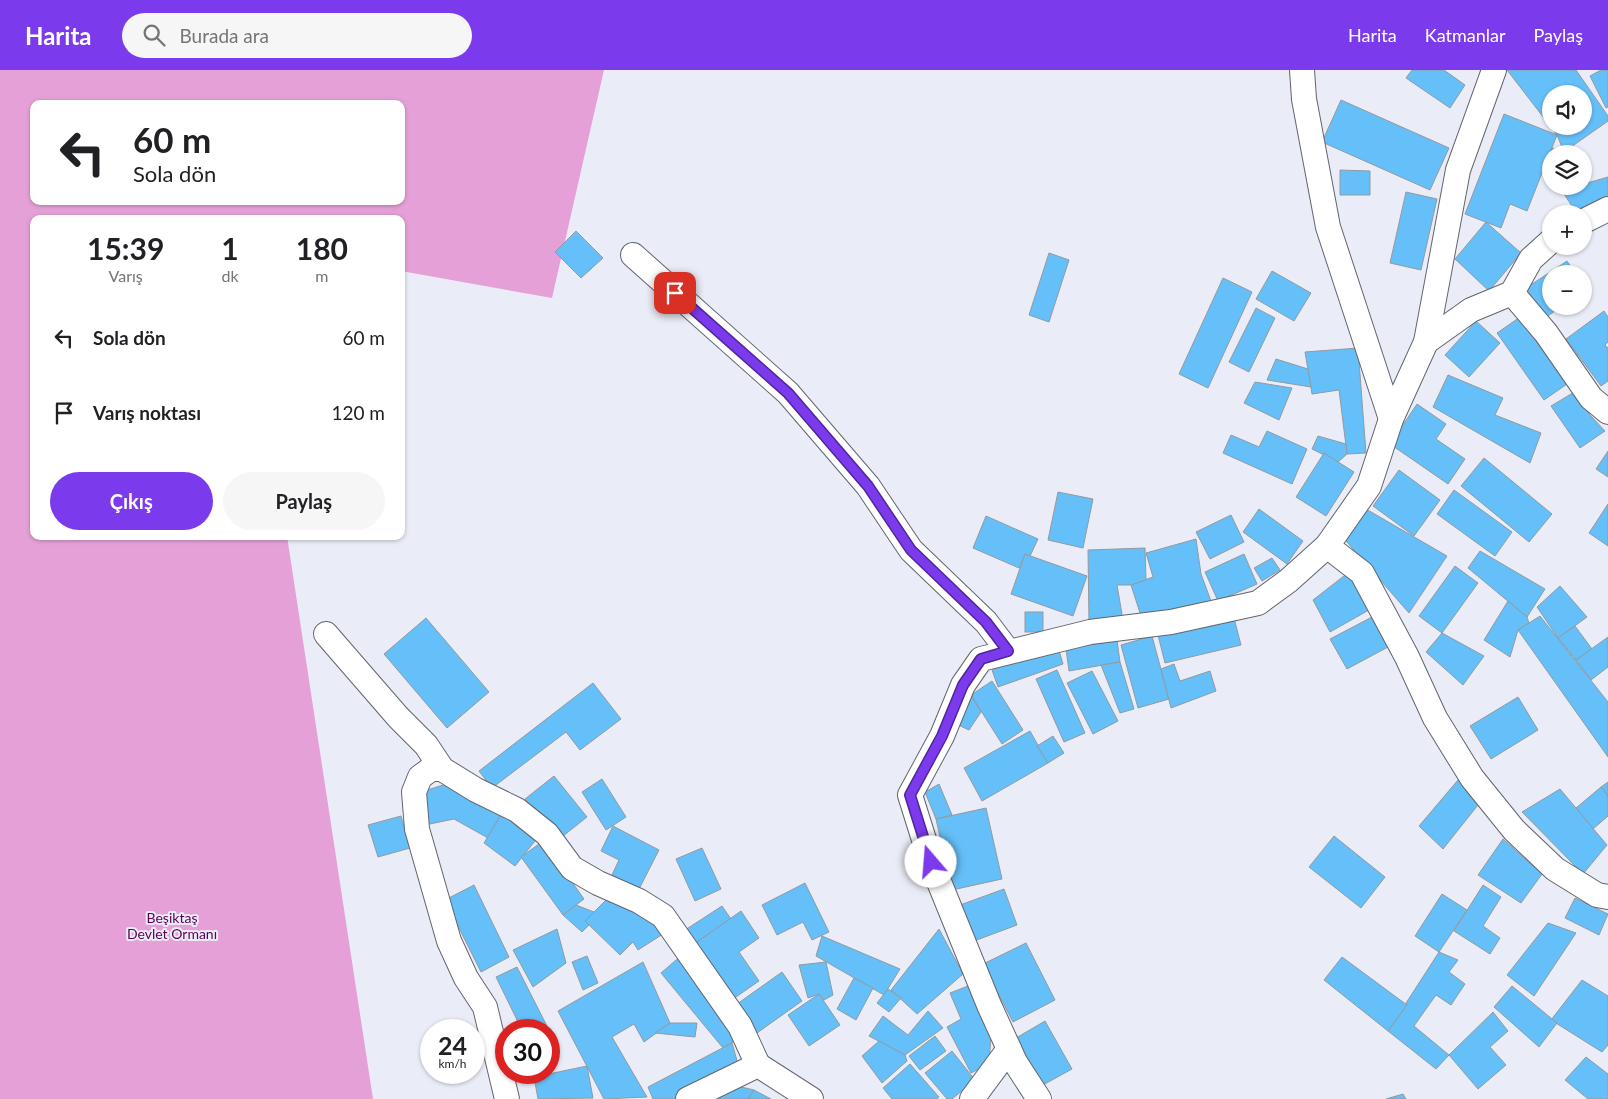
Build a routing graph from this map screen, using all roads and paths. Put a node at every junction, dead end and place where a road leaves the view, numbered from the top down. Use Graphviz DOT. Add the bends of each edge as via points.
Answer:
graph roads {
  1 [pos="1302,70"];
  2 [pos="1494,70"];
  3 [pos="1608,209"];
  4 [pos="1592,217"];
  5 [pos="1542,249"];
  6 [pos="633,255"];
  7 [pos="1512,293"];
  8 [pos="1426,342"];
  9 [pos="1608,412"];
  10 [pos="1391,418"];
  11 [pos="1327,546"];
  12 [pos="326,634"];
  13 [pos="1008,651"];
  14 [pos="442,770"];
  15 [pos="1608,897"];
  16 [pos="1009,1049"];
  17 [pos="758,1065"];
  18 [pos="507,1099"];
  19 [pos="688,1099"];
  20 [pos="811,1099"];
  21 [pos="972,1099"];
  22 [pos="1039,1099"];
  1 -- 10 [label="street" via="1304,99 1328,227"];
  2 -- 8 [label="street" via="1458,170"];
  3 -- 4 [label="street"];
  5 -- 7 [label="street" via="1531,259"];
  6 -- 13 [label="street" via="788,393 868,486 911,550 986,622"];
  7 -- 8 [label="street" via="1471,310"];
  7 -- 9 [label="street" via="1546,333 1591,398"];
  8 -- 10 [label="street"];
  10 -- 11 [label="street" via="1369,486"];
  11 -- 13 [label="street" via="1258,603 1171,622 1090,632"];
  11 -- 15 [label="street" via="1362,573 1435,718 1472,778 1514,830 1555,869 1596,895"];
  12 -- 14 [label="street" via="426,745"];
  13 -- 16 [label="street" via="981,659 963,685 942,736 910,795 931,862"];
  14 -- 17 [label="street" via="517,810 546,834 572,868 663,916 740,1026"];
  14 -- 18 [label="street" via="431,769 420,777 414,792 417,829 449,941 466,978 485,1007"];
  16 -- 21 [label="street"];
  16 -- 22 [label="street"];
  17 -- 19 [label="street"];
  17 -- 20 [label="street"];
}
